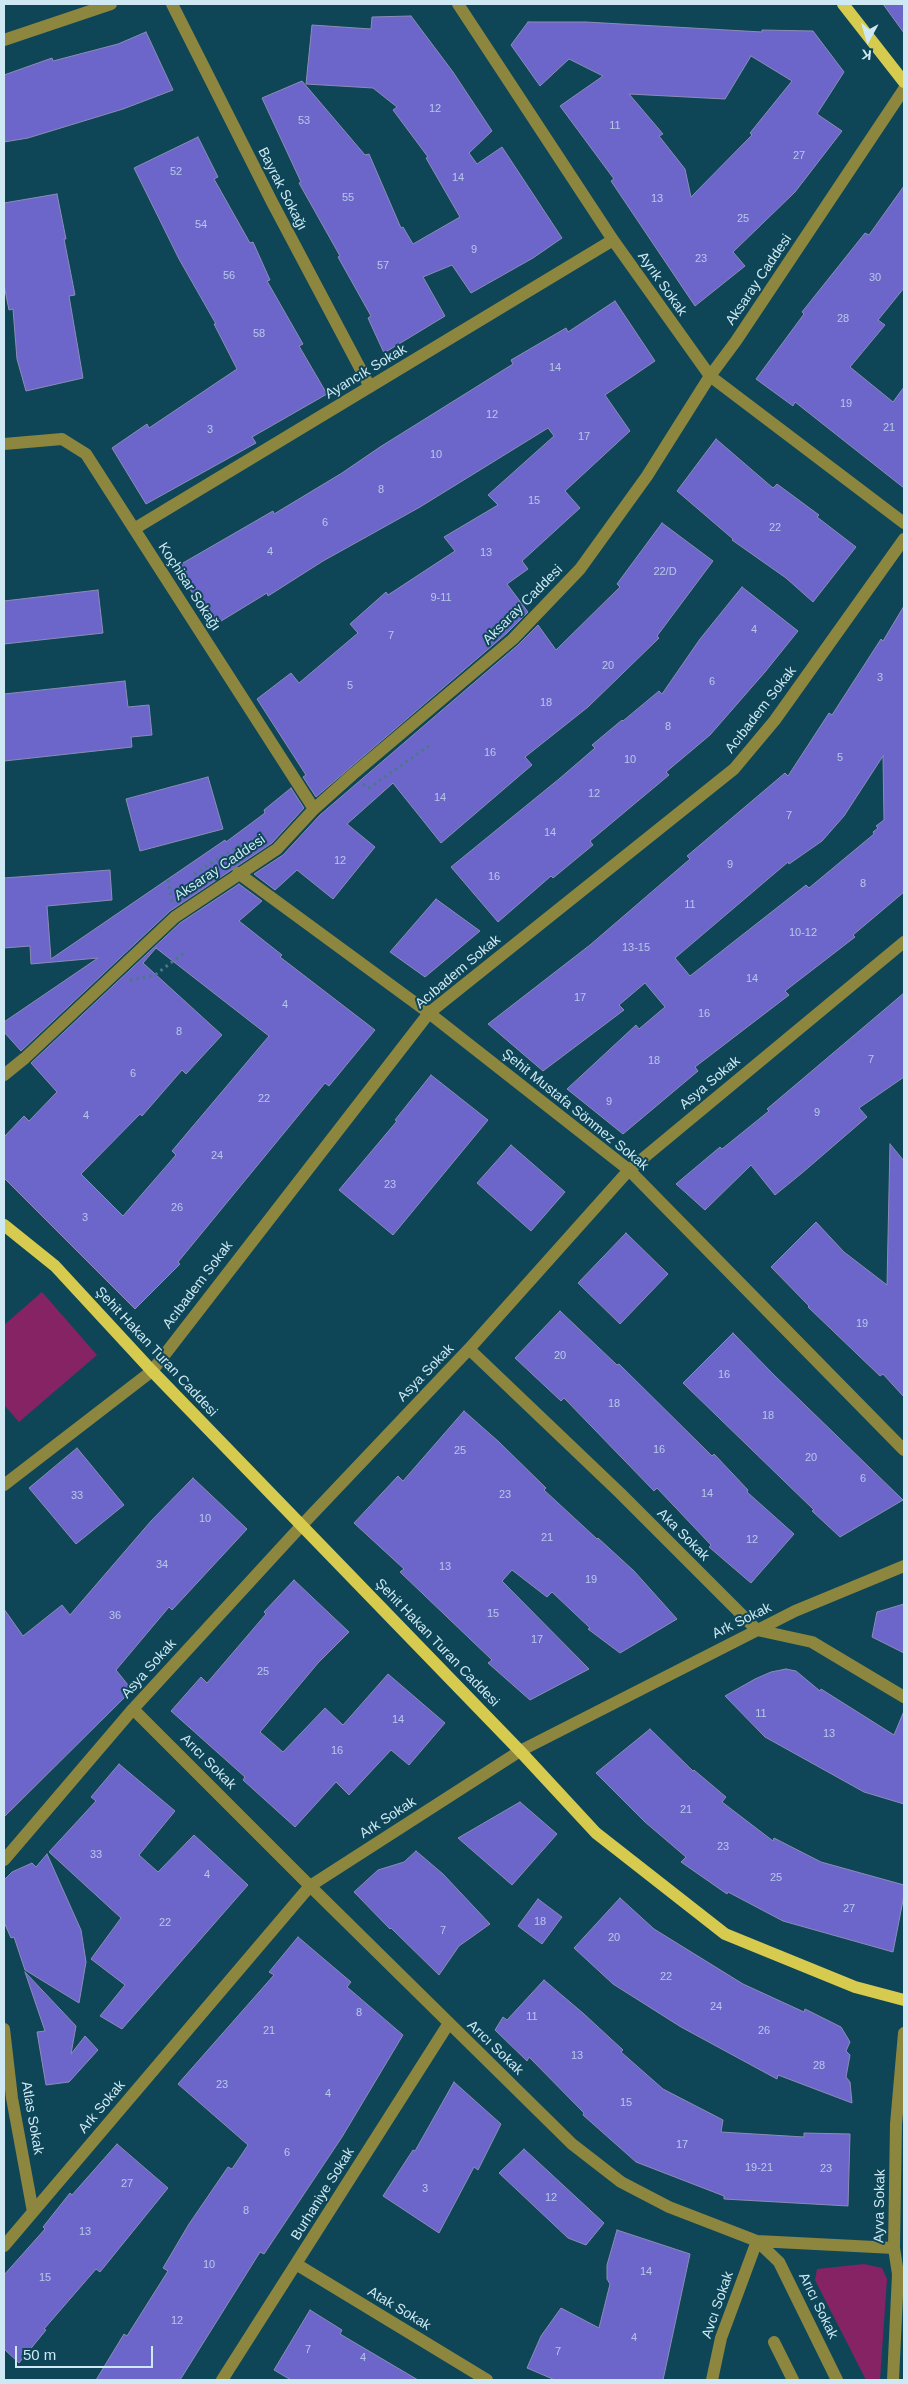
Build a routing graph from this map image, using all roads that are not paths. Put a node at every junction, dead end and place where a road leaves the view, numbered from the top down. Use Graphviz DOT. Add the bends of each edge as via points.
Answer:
graph roads {
  1 [pos="111,4"];
  2 [pos="172,4"];
  3 [pos="458,4"];
  4 [pos="843,4"];
  5 [pos="4,40"];
  6 [pos="904,82"];
  7 [pos="904,89"];
  8 [pos="613,240"];
  9 [pos="710,376"];
  10 [pos="370,387"];
  11 [pos="4,444"];
  12 [pos="904,523"];
  13 [pos="134,529"];
  14 [pos="904,539"];
  15 [pos="314,809"];
  16 [pos="238,873"];
  17 [pos="904,942"];
  18 [pos="428,1013"];
  19 [pos="25,1058"];
  20 [pos="4,1066"];
  21 [pos="4,1075"];
  22 [pos="629,1170"];
  23 [pos="4,1225"];
  24 [pos="469,1349"];
  25 [pos="152,1371"];
  26 [pos="904,1450"];
  27 [pos="4,1486"];
  28 [pos="302,1525"];
  29 [pos="904,1566"];
  30 [pos="758,1630"];
  31 [pos="904,1697"];
  32 [pos="133,1709"];
  33 [pos="520,1751"];
  34 [pos="4,1860"];
  35 [pos="310,1886"];
  36 [pos="904,2000"];
  37 [pos="448,2023"];
  38 [pos="4,2029"];
  39 [pos="904,2033"];
  40 [pos="904,2048"];
  41 [pos="34,2212"];
  42 [pos="757,2241"];
  43 [pos="4,2246"];
  44 [pos="894,2248"];
  45 [pos="296,2264"];
  46 [pos="774,2342"];
  47 [pos="222,2380"];
  48 [pos="487,2380"];
  49 [pos="712,2380"];
  50 [pos="793,2380"];
  51 [pos="837,2380"];
  52 [pos="893,2380"];
  1 -- 5 [label="street"];
  2 -- 10 [label="street, Bayrak Sokağı"];
  3 -- 8 [label="street, Ayrık Sokak"];
  4 -- 6 [label="main road"];
  7 -- 9 [label="street, Aksaray Caddesi"];
  8 -- 9 [label="street, Ayrık Sokak"];
  8 -- 10 [label="street, Ayancık Sokak"];
  9 -- 12 [label="street, Ayrık Sokak"];
  9 -- 15 [label="street, Aksaray Caddesi" via="647,476 580,569 513,639"];
  10 -- 13 [label="street, Ayancık Sokak"];
  11 -- 13 [label="street, Koçhisar Sokağı" via="62,439 86,454"];
  13 -- 15 [label="street, Koçhisar Sokağı"];
  14 -- 18 [label="street, Acıbadem Sokak" via="775,720 734,769"];
  15 -- 16 [label="street, Aksaray Caddesi" via="277,849"];
  16 -- 18 [label="street, Şehit Mustafa Sönmez Sokak"];
  16 -- 19 [label="street, Aksaray Caddesi" via="175,917"];
  17 -- 22 [label="street, Asya Sokak"];
  18 -- 22 [label="street, Şehit Mustafa Sönmez Sokak"];
  18 -- 25 [label="street, Acıbadem Sokak"];
  19 -- 20 [label="street"];
  19 -- 21 [label="street, Aksaray Caddesi"];
  22 -- 24 [label="street, Asya Sokak"];
  22 -- 26 [label="street, Şehit Mustafa Sönmez Sokak"];
  23 -- 25 [label="main road, Şehit Hakan Turan Caddesi" via="55,1266"];
  24 -- 28 [label="street, Asya Sokak"];
  24 -- 30 [label="street, Aka Sokak"];
  25 -- 27 [label="street, Acıbadem Sokak"];
  25 -- 28 [label="main road, Şehit Hakan Turan Caddesi"];
  28 -- 32 [label="street, Asya Sokak"];
  28 -- 33 [label="main road, Şehit Hakan Turan Caddesi"];
  29 -- 30 [label="street, Ark Sokak"];
  30 -- 31 [label="street" via="812,1642"];
  30 -- 33 [label="street, Ark Sokak"];
  32 -- 34 [label="street, Asya Sokak"];
  32 -- 35 [label="street, Arıcı Sokak"];
  33 -- 35 [label="street, Ark Sokak"];
  33 -- 36 [label="main road, Şehit Hakan Turan Caddesi" via="596,1833 725,1934 855,1987"];
  35 -- 37 [label="street, Arıcı Sokak"];
  35 -- 41 [label="street, Ark Sokak"];
  37 -- 42 [label="street, Arıcı Sokak" via="572,2144 621,2182 669,2207"];
  37 -- 45 [label="street, Burhaniye Sokak"];
  38 -- 41 [label="street, Atlas Sokak" via="12,2098"];
  39 -- 40 [label="street, Ayva Sokak"];
  40 -- 44 [label="street, Ayva Sokak" via="896,2124"];
  41 -- 43 [label="street, Ark Sokak"];
  42 -- 44 [label="street"];
  42 -- 49 [label="street, Avcı Sokak" via="721,2338"];
  42 -- 51 [label="street, Arıcı Sokak" via="779,2262"];
  44 -- 52 [label="street, Ayva Sokak" via="898,2274"];
  45 -- 47 [label="street, Burhaniye Sokak"];
  45 -- 48 [label="street, Atak Sokak"];
  46 -- 50 [label="street"];
}
